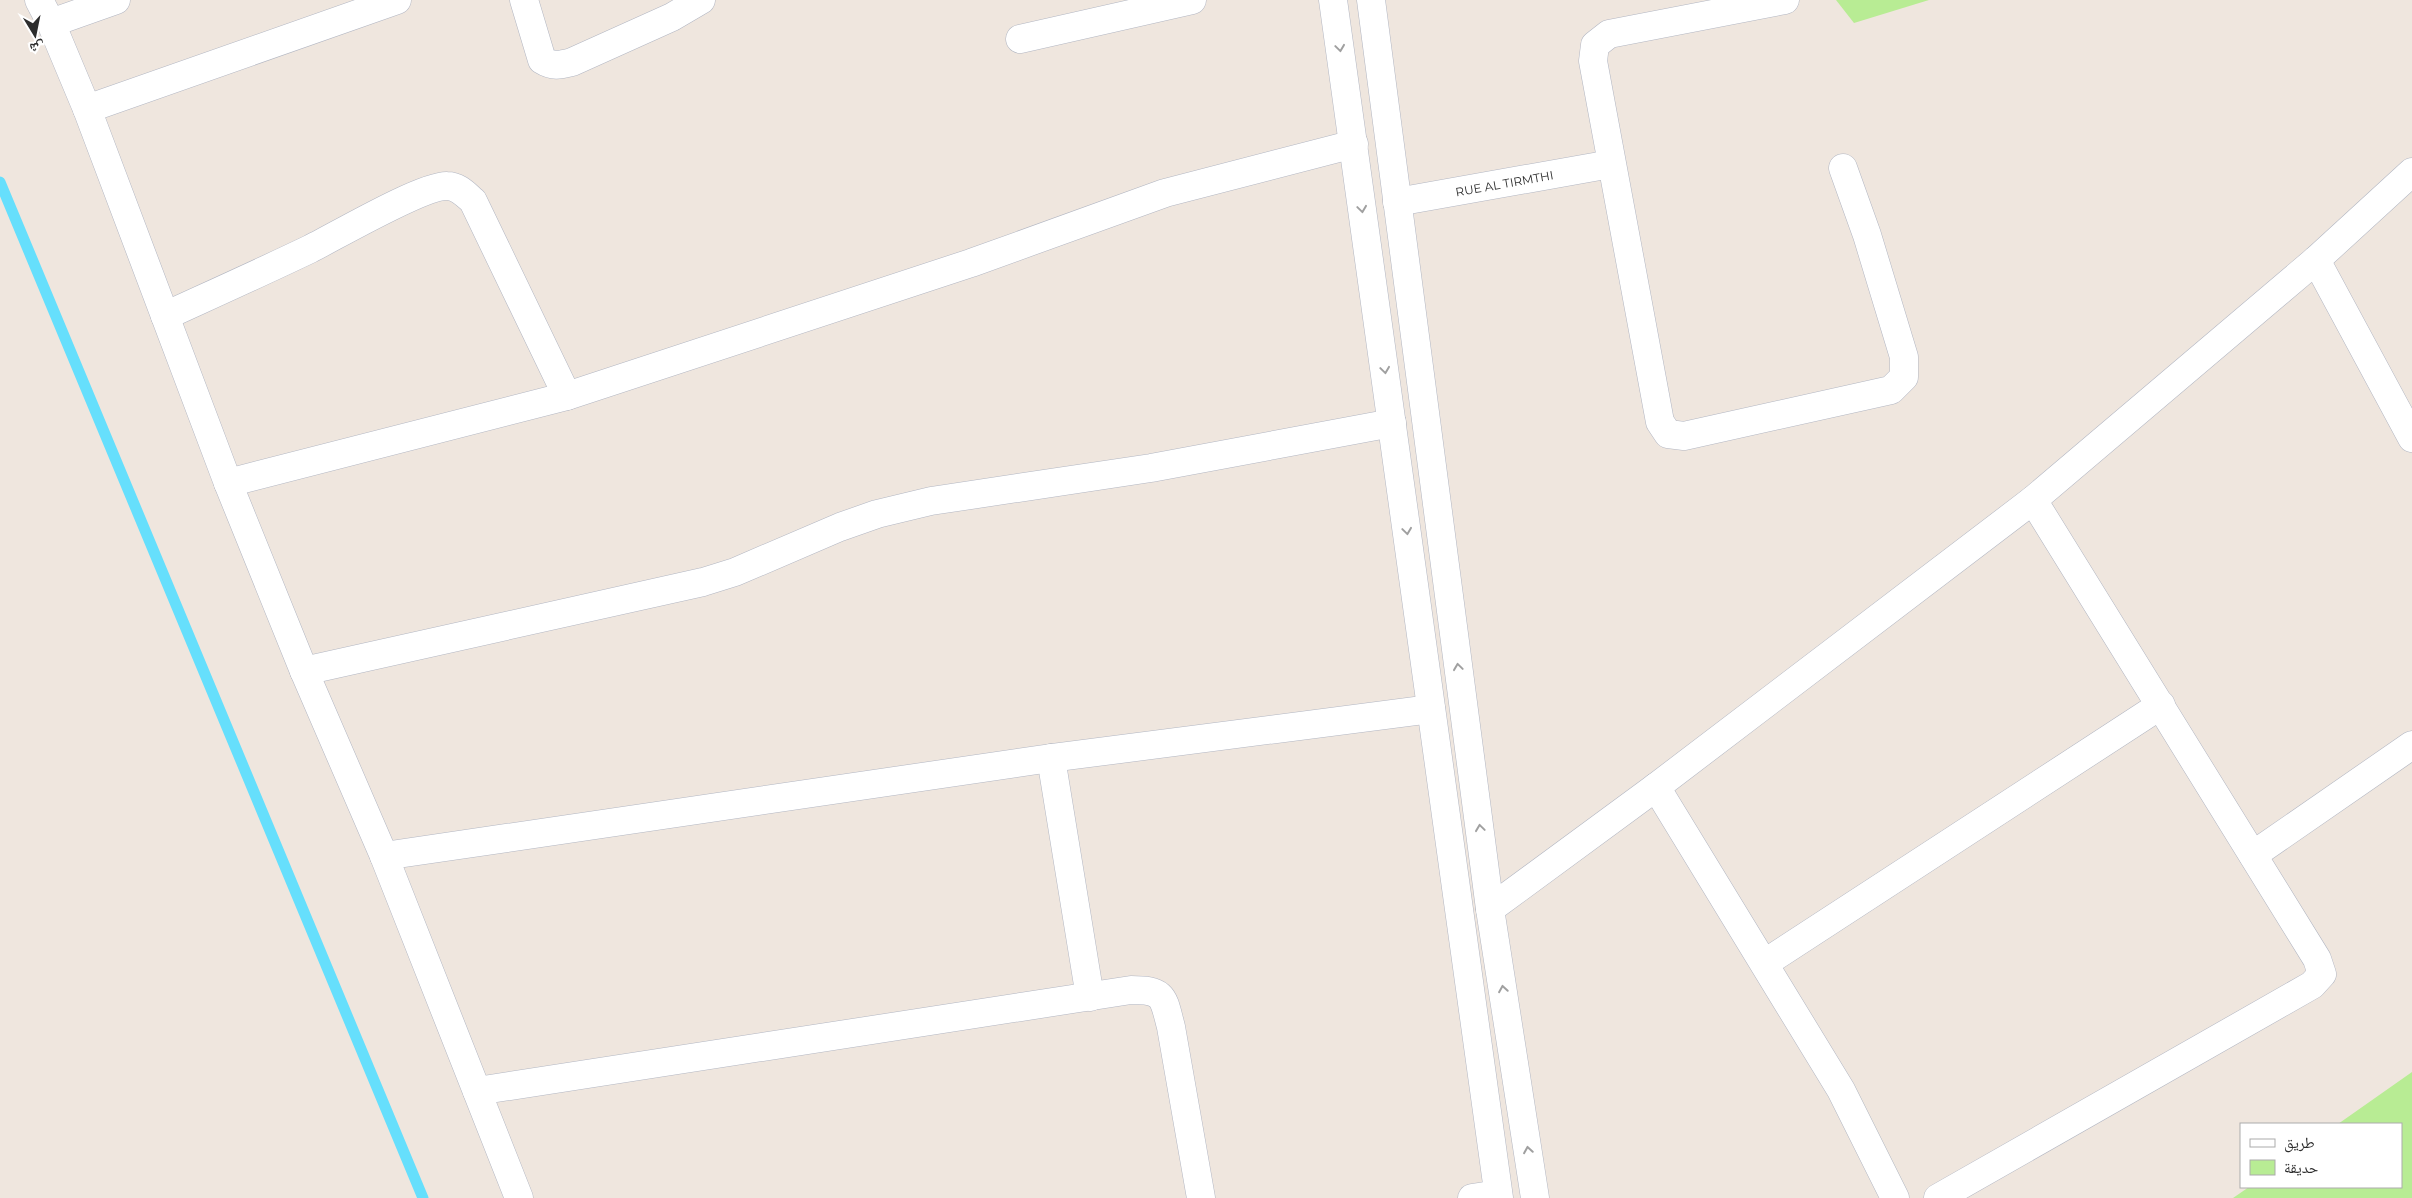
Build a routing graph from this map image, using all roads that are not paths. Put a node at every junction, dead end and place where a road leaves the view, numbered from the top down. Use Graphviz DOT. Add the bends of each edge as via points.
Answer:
graph roads {
  1 [pos="116,0"];
  2 [pos="397,0"];
  3 [pos="524,0"];
  4 [pos="701,0"];
  5 [pos="1192,0"];
  6 [pos="1333,0"];
  7 [pos="1371,0"];
  8 [pos="1785,0"];
  9 [pos="45,12"];
  10 [pos="1020,39"];
  11 [pos="87,109"];
  12 [pos="1354,144"];
  13 [pos="1611,164"];
  14 [pos="1843,168"];
  15 [pos="2412,172"];
  16 [pos="1397,202"];
  17 [pos="2316,260"];
  18 [pos="165,316"];
  19 [pos="567,396"];
  20 [pos="1392,422"];
  21 [pos="2412,438"];
  22 [pos="228,483"];
  23 [pos="2033,500"];
  24 [pos="304,671"];
  25 [pos="2161,705"];
  26 [pos="1431,709"];
  27 [pos="2412,746"];
  28 [pos="1051,758"];
  29 [pos="1656,787"];
  30 [pos="2253,855"];
  31 [pos="384,856"];
  32 [pos="1490,909"];
  33 [pos="1765,963"];
  34 [pos="1090,997"];
  35 [pos="477,1091"];
  36 [pos="1499,1196"];
  37 [pos="519,1198"];
  38 [pos="1201,1198"];
  39 [pos="1472,1198"];
  40 [pos="1535,1198"];
  41 [pos="1895,1198"];
  42 [pos="1938,1198"];
  1 -- 9 [label="street"];
  2 -- 11 [label="street"];
  3 -- 4 [label="street" via="542,60 550,65 559,65 672,17"];
  5 -- 10 [label="street"];
  6 -- 12 [label="street, one-way"];
  7 -- 16 [label="street"];
  8 -- 13 [label="street" via="1609,34 1595,45 1593,61"];
  9 -- 11 [label="street"];
  11 -- 18 [label="street"];
  12 -- 19 [label="street" via="1165,193 971,263"];
  12 -- 20 [label="street, one-way"];
  13 -- 14 [label="street" via="1660,422 1668,434 1684,436 1891,390 1904,377 1904,357"];
  13 -- 16 [label="street, RUE AL TIRMTHI"];
  15 -- 17 [label="street"];
  32 -- 16 [label="street, one-way"];
  17 -- 21 [label="street"];
  17 -- 23 [label="street"];
  18 -- 19 [label="street" via="412,198 447,186 460,189 473,200"];
  18 -- 22 [label="street"];
  19 -- 22 [label="street"];
  20 -- 24 [label="street" via="1150,468 922,503 849,524 735,572 703,582"];
  20 -- 26 [label="street, one-way"];
  22 -- 24 [label="street"];
  23 -- 25 [label="street"];
  23 -- 29 [label="street"];
  24 -- 31 [label="street"];
  25 -- 30 [label="street"];
  25 -- 33 [label="street"];
  26 -- 28 [label="street"];
  26 -- 36 [label="street"];
  27 -- 30 [label="street"];
  28 -- 31 [label="street"];
  28 -- 34 [label="street"];
  29 -- 32 [label="street"];
  29 -- 33 [label="street"];
  30 -- 42 [label="street" via="2317,959 2322,974 2312,985"];
  31 -- 35 [label="street"];
  40 -- 32 [label="street, one-way"];
  33 -- 41 [label="street" via="1841,1090"];
  34 -- 35 [label="street"];
  34 -- 38 [label="street" via="1151,990 1164,1002"];
  35 -- 37 [label="street"];
  36 -- 39 [label="street"];
}
